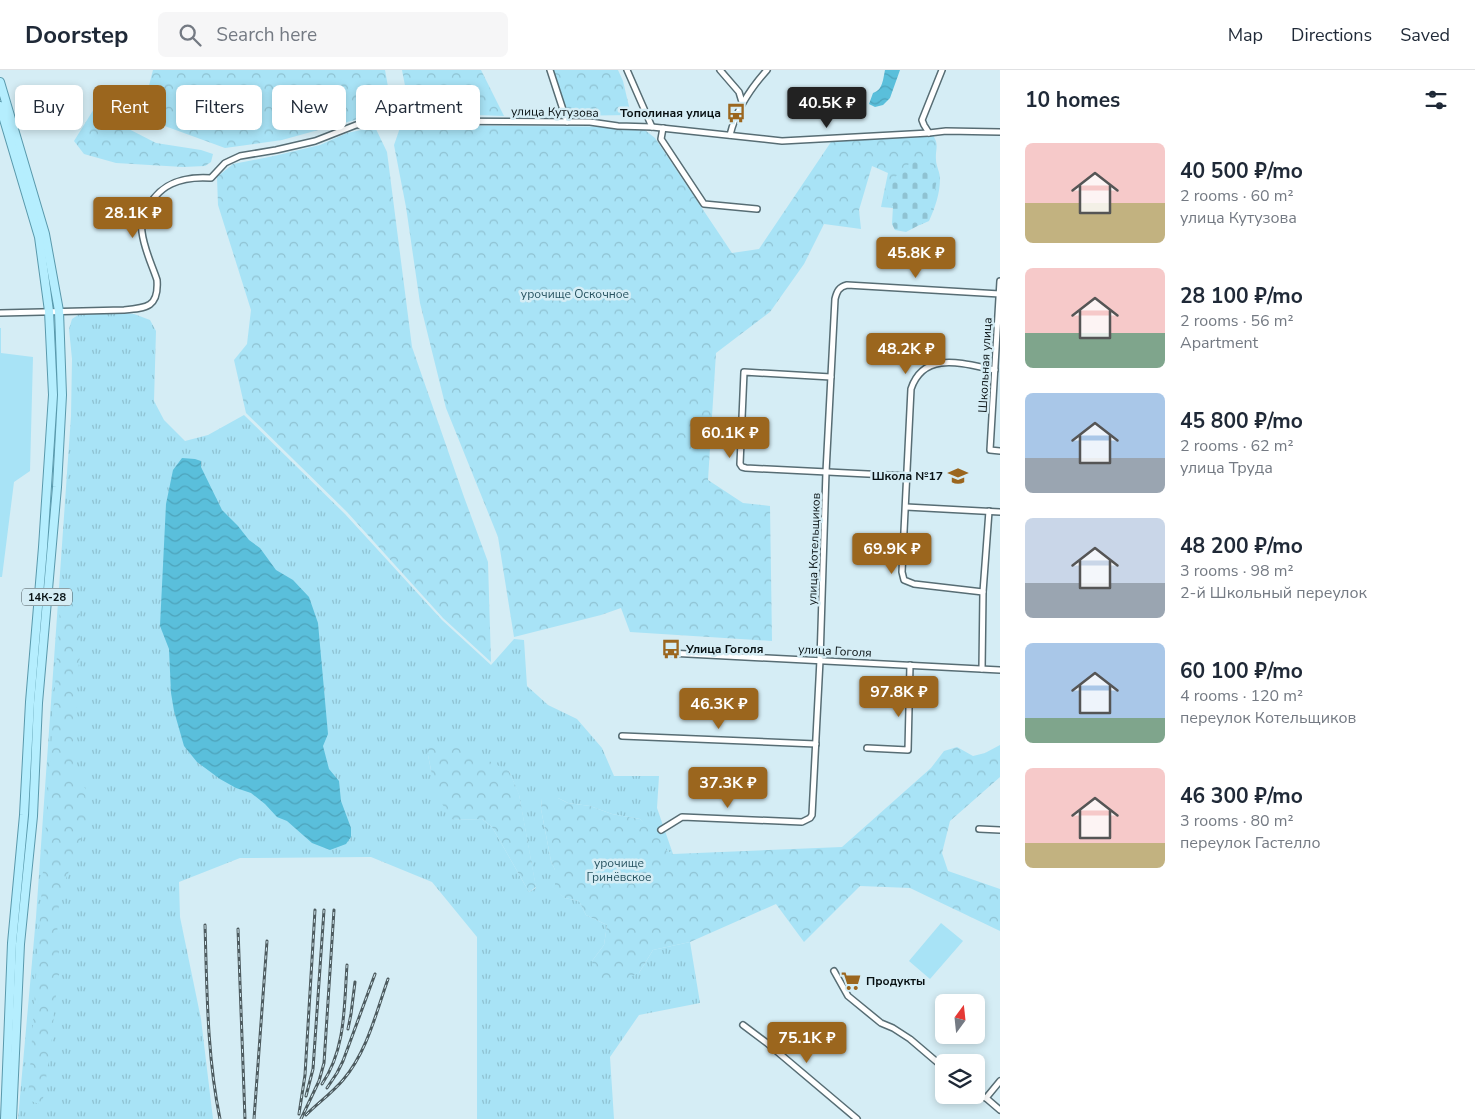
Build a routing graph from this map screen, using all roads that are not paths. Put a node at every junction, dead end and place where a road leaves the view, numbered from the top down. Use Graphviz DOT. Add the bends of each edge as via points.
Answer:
graph roads {
  1 [pos="550,70"];
  2 [pos="627,70"];
  3 [pos="720,70"];
  4 [pos="767,70"];
  5 [pos="942,70"];
  6 [pos="0,82"];
  7 [pos="742,102"];
  8 [pos="0,106"];
  9 [pos="567,122"];
  10 [pos="652,127"];
  11 [pos="663,128"];
  12 [pos="1000,132"];
  13 [pos="929,133"];
  14 [pos="730,136"];
  15 [pos="757,209"];
  16 [pos="1000,281"];
  17 [pos="1000,294"];
  18 [pos="49,311"];
  19 [pos="59,311"];
  20 [pos="0,312"];
  21 [pos="995,370"];
  22 [pos="831,377"];
  23 [pos="1000,451"];
  24 [pos="826,472"];
  25 [pos="908,476"];
  26 [pos="906,507"];
  27 [pos="989,511"];
  28 [pos="1000,512"];
  29 [pos="983,592"];
  30 [pos="669,652"];
  31 [pos="820,660"];
  32 [pos="910,665"];
  33 [pos="982,669"];
  34 [pos="1000,670"];
  35 [pos="622,736"];
  36 [pos="816,744"];
  37 [pos="867,748"];
  38 [pos="979,828"];
  39 [pos="661,830"];
  40 [pos="1000,830"];
  41 [pos="834,971"];
  42 [pos="743,1025"];
  43 [pos="935,1060"];
  44 [pos="1000,1081"];
  45 [pos="986,1098"];
  46 [pos="1000,1110"];
  47 [pos="9,1116"];
  48 [pos="857,1119"];
  1 -- 9 [label="street"];
  2 -- 10 [label="street"];
  3 -- 7 [label="street" via="739,92"];
  4 -- 7 [label="street"];
  5 -- 13 [label="street" via="922,120"];
  6 -- 19 [label="main road, 14К-28" via="45,234"];
  7 -- 14 [label="street"];
  8 -- 18 [label="main road, 14К-28" via="39,237"];
  9 -- 10 [label="street, улица Кутузова"];
  9 -- 19 [label="street, улица Кутузова" via="397,120 368,123 315,141 240,156 225,163 211,178 195,177 169,184 148,207 141,231 157,280 153,303 142,309"];
  10 -- 11 [label="street, улица Кутузова"];
  11 -- 14 [label="street, улица Кутузова"];
  11 -- 15 [label="street" via="661,139 704,204"];
  12 -- 13 [label="street, улица Кутузова"];
  13 -- 14 [label="street, улица Кутузова" via="782,141"];
  16 -- 17 [label="street, Школьная улица"];
  17 -- 21 [label="street, Школьная улица"];
  17 -- 22 [label="street, улица Котельщиков" via="843,286 835,299"];
  18 -- 19 [label="street"];
  18 -- 20 [label="street"];
  18 -- 47 [label="main road, 14К-28" via="53,395 12,943"];
  19 -- 47 [label="main road, 14К-28" via="62,394 57,487 38,702"];
  21 -- 23 [label="street, Школьная улица" via="990,450"];
  21 -- 25 [label="street" via="943,362 920,372 912,389"];
  22 -- 24 [label="street, улица Котельщиков"];
  22 -- 24 [label="street" via="744,372 740,464 746,468"];
  24 -- 25 [label="street"];
  24 -- 31 [label="street, улица Котельщиков"];
  25 -- 26 [label="street"];
  26 -- 27 [label="street"];
  26 -- 29 [label="street" via="904,580"];
  27 -- 28 [label="street"];
  27 -- 29 [label="street"];
  29 -- 33 [label="street"];
  30 -- 31 [label="street, улица Гоголя"];
  31 -- 32 [label="street, улица Гоголя"];
  31 -- 36 [label="street, улица Котельщиков"];
  32 -- 33 [label="street, улица Гоголя"];
  32 -- 37 [label="street" via="908,750"];
  33 -- 34 [label="street, улица Гоголя"];
  35 -- 36 [label="street"];
  36 -- 39 [label="street, улица Котельщиков" via="810,818 802,822 682,817"];
  38 -- 40 [label="street"];
  41 -- 43 [label="street" via="848,996"];
  42 -- 48 [label="street"];
  44 -- 45 [label="street"];
  45 -- 46 [label="street"];
}
